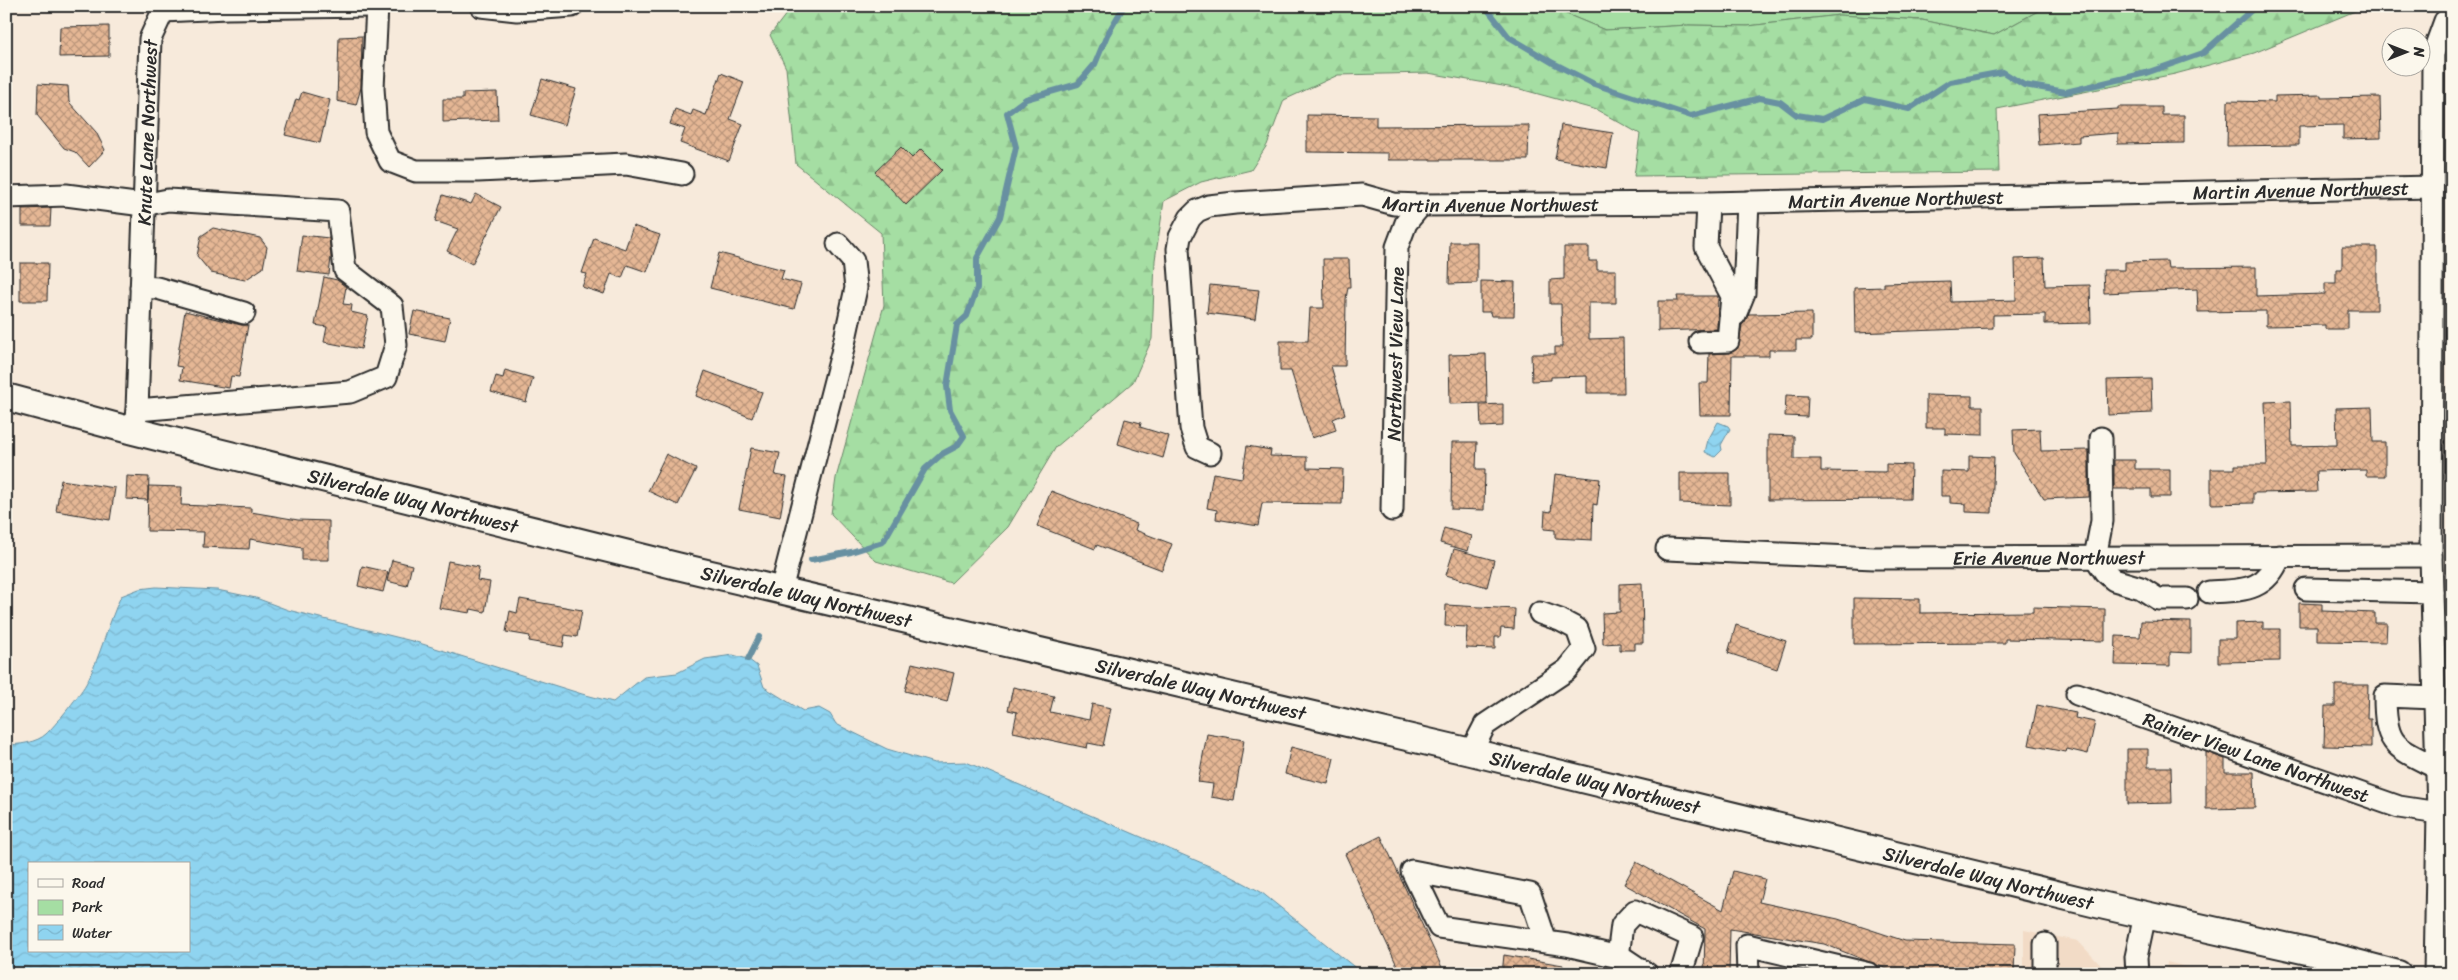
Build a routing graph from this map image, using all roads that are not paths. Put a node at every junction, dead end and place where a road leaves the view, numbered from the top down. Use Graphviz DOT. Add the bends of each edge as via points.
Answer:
graph roads {
  1 [pos="369,6"];
  2 [pos="376,6"];
  3 [pos="481,6"];
  4 [pos="572,6"];
  5 [pos="2452,16"];
  6 [pos="682,174"];
  7 [pos="2432,187"];
  8 [pos="6,197"];
  9 [pos="1748,202"];
  10 [pos="1708,203"];
  11 [pos="143,205"];
  12 [pos="1420,205"];
  13 [pos="838,244"];
  14 [pos="141,287"];
  15 [pos="244,313"];
  16 [pos="1730,324"];
  17 [pos="1700,342"];
  18 [pos="6,397"];
  19 [pos="135,421"];
  20 [pos="2101,438"];
  21 [pos="1210,453"];
  22 [pos="1392,510"];
  23 [pos="1667,549"];
  24 [pos="2280,556"];
  25 [pos="2431,556"];
  26 [pos="2095,557"];
  27 [pos="2306,589"];
  28 [pos="781,590"];
  29 [pos="2209,592"];
  30 [pos="2432,592"];
  31 [pos="2187,599"];
  32 [pos="1540,613"];
  33 [pos="2078,694"];
  34 [pos="2435,698"];
  35 [pos="1471,752"];
  36 [pos="2437,768"];
  37 [pos="2442,801"];
  38 [pos="2145,915"];
  39 [pos="1546,942"];
  40 [pos="2045,944"];
  41 [pos="1618,957"];
  42 [pos="2356,968"];
  43 [pos="1643,973"];
  44 [pos="1681,974"];
  45 [pos="1748,974"];
  46 [pos="1869,974"];
  47 [pos="2045,974"];
  48 [pos="2137,974"];
  49 [pos="2398,974"];
  50 [pos="2435,974"];
  1 -- 11 [label="street, Knute Lane Northwest" via="163,11 150,39"];
  2 -- 6 [label="street" via="373,88 376,132 390,161 416,171 626,164"];
  3 -- 4 [label="street" via="517,10"];
  5 -- 7 [label="street" via="2445,21 2433,54"];
  7 -- 9 [label="street, Martin Avenue Northwest"];
  7 -- 25 [label="street"];
  8 -- 11 [label="street" via="66,195"];
  9 -- 10 [label="street, Martin Avenue Northwest"];
  9 -- 16 [label="street" via="1744,293"];
  10 -- 12 [label="street, Martin Avenue Northwest"];
  10 -- 16 [label="street" via="1706,247 1732,296"];
  11 -- 14 [label="street, Knute Lane Northwest"];
  11 -- 19 [label="street" via="168,200 338,211 345,270 392,306 396,345 386,377 350,392"];
  12 -- 21 [label="street, Martin Avenue Northwest" via="1394,204 1362,196 1235,203 1197,211 1183,228 1178,249 1191,428 1197,447"];
  12 -- 22 [label="street, Northwest View Lane" via="1406,223 1397,247"];
  13 -- 28 [label="street" via="852,261 856,288"];
  14 -- 15 [label="street" via="158,288"];
  14 -- 19 [label="street, Knute Lane Northwest"];
  16 -- 17 [label="street" via="1728,341"];
  18 -- 19 [label="main road, Silverdale Way Northwest"];
  19 -- 28 [label="main road, Silverdale Way Northwest"];
  20 -- 26 [label="street" via="2102,521"];
  23 -- 26 [label="street, Erie Avenue Northwest" via="1874,558"];
  24 -- 25 [label="street, Erie Avenue Northwest"];
  24 -- 26 [label="street, Erie Avenue Northwest"];
  24 -- 29 [label="street" via="2275,569 2264,582 2246,590"];
  25 -- 30 [label="street"];
  26 -- 31 [label="street" via="2104,572 2114,580 2141,588 2158,599"];
  27 -- 30 [label="street"];
  28 -- 35 [label="main road, Silverdale Way Northwest"];
  30 -- 34 [label="street"];
  32 -- 35 [label="street" via="1577,629 1584,648 1567,670 1485,725"];
  33 -- 37 [label="street, Rainier View Lane Northwest" via="2399,807"];
  34 -- 36 [label="street"];
  34 -- 36 [label="street" via="2384,696 2385,723 2391,739 2406,753"];
  35 -- 38 [label="main road, Silverdale Way Northwest"];
  36 -- 37 [label="street"];
  37 -- 50 [label="street"];
  38 -- 42 [label="main road, Silverdale Way Northwest"];
  38 -- 48 [label="street" via="2136,957"];
  39 -- 39 [label="street" via="1530,894 1412,871 1439,927"];
  39 -- 41 [label="street"];
  40 -- 47 [label="street"];
  41 -- 43 [label="street"];
  41 -- 44 [label="street" via="1622,925 1635,911 1692,937"];
  42 -- 49 [label="main road, Silverdale Way Northwest"];
  45 -- 46 [label="street" via="1747,945"];
}
